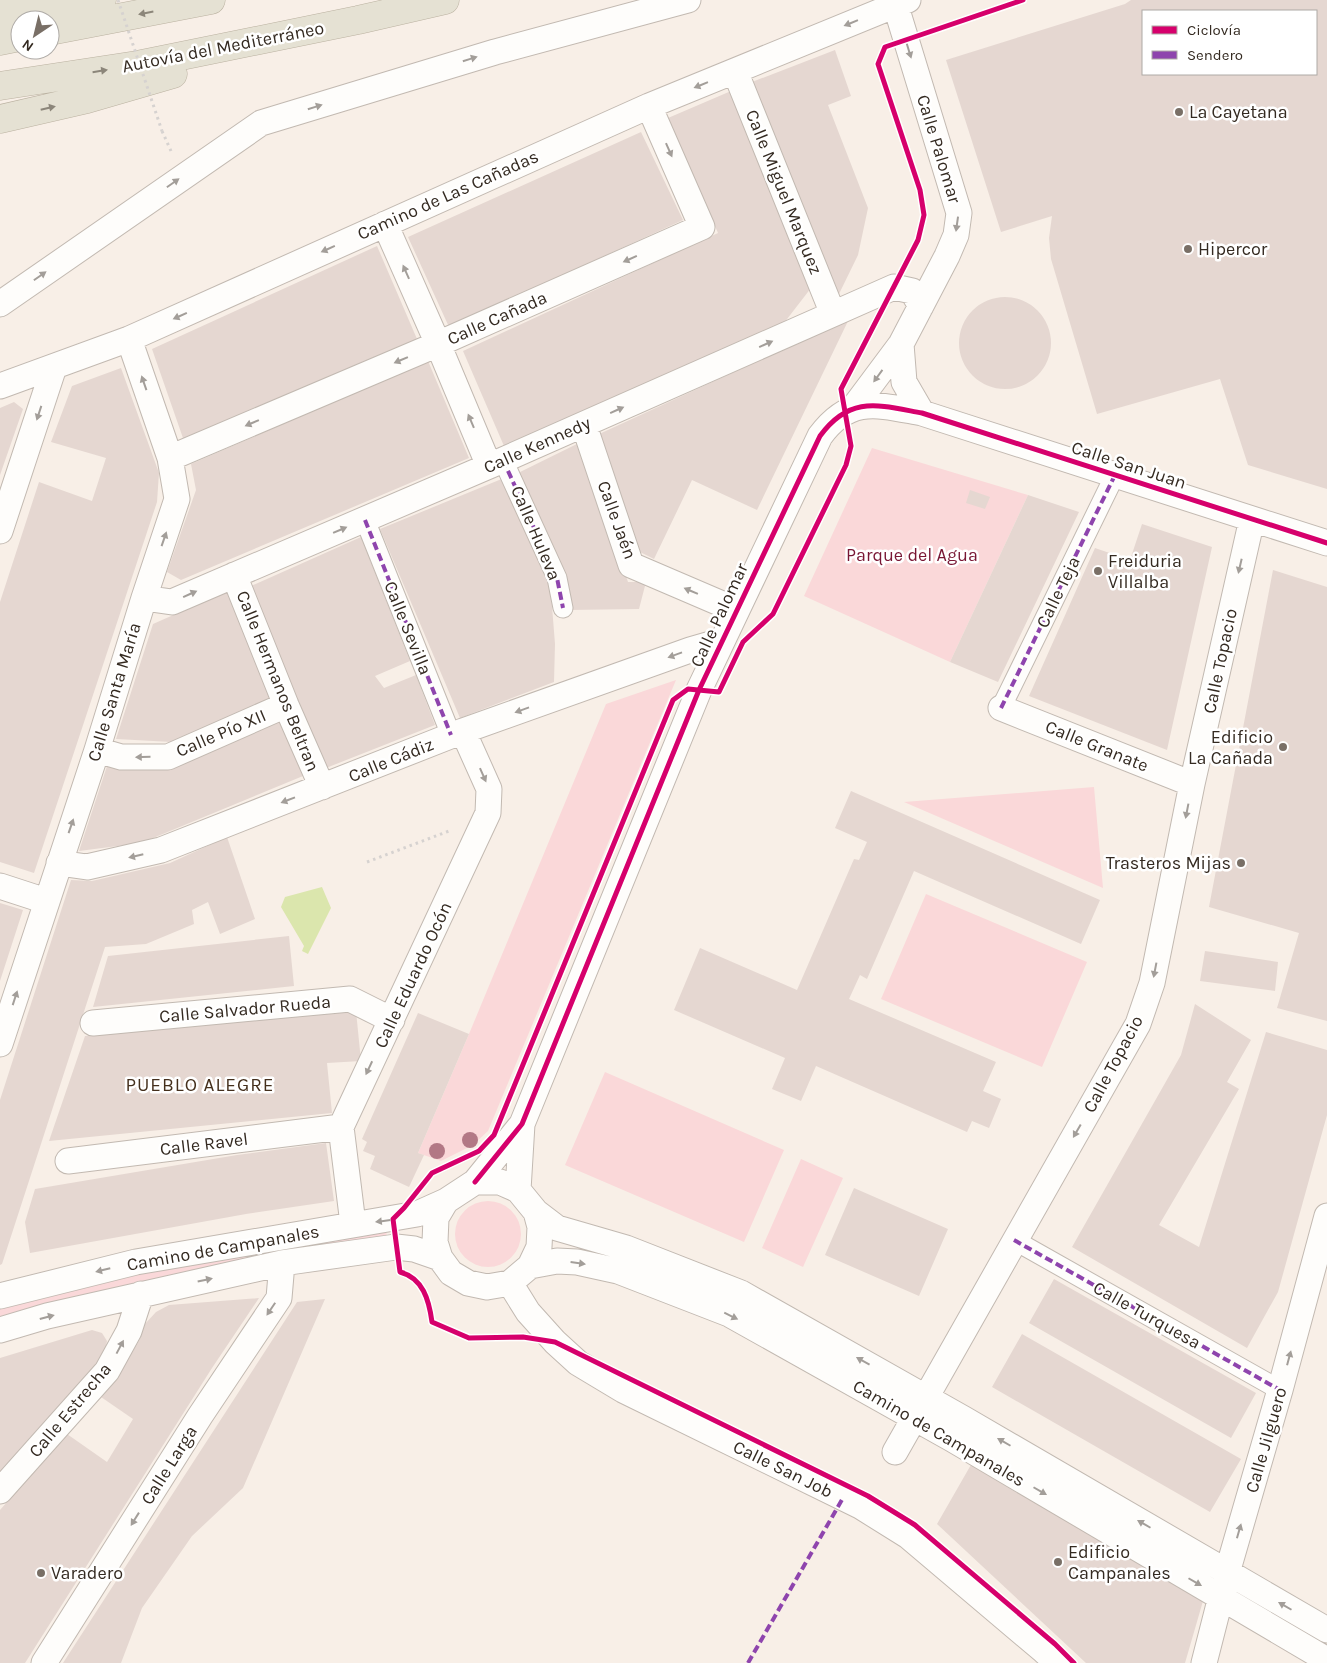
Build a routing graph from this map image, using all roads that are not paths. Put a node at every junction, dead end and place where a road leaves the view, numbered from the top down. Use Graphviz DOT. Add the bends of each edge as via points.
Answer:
graph roads {
  1 [pos="102,0"];
  2 [pos="211,0"];
  3 [pos="445,0"];
  4 [pos="688,0"];
  5 [pos="899,1"];
  6 [pos="0,13"];
  7 [pos="358,20"];
  8 [pos="60,29"];
  9 [pos="735,71"];
  10 [pos="0,86"];
  11 [pos="650,106"];
  12 [pos="0,118"];
  13 [pos="385,224"];
  14 [pos="0,304"];
  15 [pos="921,306"];
  16 [pos="833,314"];
  17 [pos="129,339"];
  18 [pos="438,344"];
  19 [pos="901,344"];
  20 [pos="54,367"];
  21 [pos="0,386"];
  22 [pos="854,407"];
  23 [pos="922,413"];
  24 [pos="584,425"];
  25 [pos="170,458"];
  26 [pos="496,463"];
  27 [pos="1115,475"];
  28 [pos="1252,519"];
  29 [pos="365,520"];
  30 [pos="0,531"];
  31 [pos="1327,543"];
  32 [pos="234,575"];
  33 [pos="144,598"];
  34 [pos="563,608"];
  35 [pos="736,610"];
  36 [pos="721,641"];
  37 [pos="286,705"];
  38 [pos="1002,708"];
  39 [pos="457,733"];
  40 [pos="97,750"];
  41 [pos="1192,784"];
  42 [pos="322,787"];
  43 [pos="59,863"];
  44 [pos="0,886"];
  45 [pos="46,901"];
  46 [pos="392,1020"];
  47 [pos="94,1023"];
  48 [pos="0,1044"];
  49 [pos="522,1124"];
  50 [pos="341,1127"];
  51 [pos="68,1161"];
  52 [pos="475,1182"];
  53 [pos="518,1190"];
  54 [pos="446,1201"];
  55 [pos="536,1212"];
  56 [pos="1327,1216"];
  57 [pos="353,1224"];
  58 [pos="1014,1240"];
  59 [pos="440,1258"];
  60 [pos="282,1263"];
  61 [pos="530,1266"];
  62 [pos="510,1283"];
  63 [pos="141,1294"];
  64 [pos="0,1296"];
  65 [pos="0,1330"];
  66 [pos="1280,1390"];
  67 [pos="920,1407"];
  68 [pos="894,1452"];
  69 [pos="0,1491"];
  70 [pos="1227,1573"];
  71 [pos="1221,1597"];
  72 [pos="1327,1630"];
  73 [pos="1327,1660"];
  74 [pos="44,1663"];
  75 [pos="1056,1663"];
  76 [pos="1204,1663"];
  1 -- 6 [label="highway"];
  2 -- 8 [label="highway, one-way"];
  3 -- 7 [label="highway, Autovía del Mediterráneo"];
  14 -- 4 [label="street, one-way" via="261,123 495,52"];
  5 -- 9 [label="street, Camino de Las Cañadas, one-way"];
  5 -- 15 [label="street, Calle Palomar, one-way" via="906,40 959,213 956,235"];
  10 -- 7 [label="highway, Autovía del Mediterráneo, one-way" via="137,65"];
  12 -- 7 [label="highway, one-way" via="87,99"];
  9 -- 11 [label="street, Camino de Las Cañadas, one-way"];
  9 -- 16 [label="street, Calle Miguel Marquez"];
  11 -- 13 [label="street, Camino de Las Cañadas"];
  11 -- 18 [label="street, Calle Cañada, one-way" via="702,227"];
  13 -- 17 [label="street, Camino de Las Cañadas, one-way"];
  18 -- 13 [label="street, one-way"];
  15 -- 16 [label="street, Calle Kennedy" via="912,291 894,287"];
  15 -- 19 [label="street, Calle Palomar"];
  24 -- 16 [label="street, Calle Kennedy, one-way"];
  17 -- 20 [label="street, Camino de Las Cañadas"];
  25 -- 17 [label="street, Calle Santa María, one-way"];
  18 -- 25 [label="street, Calle Cañada, one-way"];
  26 -- 18 [label="street, one-way"];
  19 -- 22 [label="street, Calle Palomar, one-way"];
  19 -- 23 [label="street" via="904,382"];
  20 -- 21 [label="street, Camino de Las Cañadas"];
  20 -- 30 [label="street, one-way"];
  22 -- 23 [label="street" via="886,406"];
  22 -- 35 [label="street, Calle Palomar" via="830,423 820,436"];
  23 -- 27 [label="street, Calle San Juan"];
  24 -- 26 [label="street, Calle Kennedy"];
  35 -- 24 [label="street, Calle Jaén, one-way" via="631,565"];
  33 -- 25 [label="street, Calle Santa María, one-way" via="177,499"];
  26 -- 29 [label="street, Calle Kennedy"];
  26 -- 34 [label="street, Calle Huleva" via="558,578"];
  27 -- 28 [label="street, Calle San Juan"];
  27 -- 38 [label="street, Calle Teja"];
  28 -- 31 [label="street, Calle San Juan"];
  28 -- 41 [label="street, Calle Topacio, one-way"];
  32 -- 29 [label="street, Calle Kennedy, one-way"];
  29 -- 39 [label="street, Calle Sevilla"];
  33 -- 32 [label="street, Calle Kennedy, one-way" via="172,602"];
  32 -- 37 [label="street, Calle Hermanos Beltran"];
  33 -- 40 [label="street, Calle Santa María"];
  35 -- 36 [label="street, Calle Palomar"];
  36 -- 39 [label="street, Calle Cádiz, one-way"];
  36 -- 49 [label="street, Calle Palomar" via="691,707"];
  37 -- 40 [label="street, Calle Pío XII, one-way" via="168,757 121,758"];
  37 -- 42 [label="street, Calle Hermanos Beltran"];
  38 -- 41 [label="street, Calle Granate"];
  39 -- 42 [label="street, Calle Cádiz"];
  39 -- 46 [label="street, Calle Eduardo Ocón, one-way" via="489,789 488,813"];
  43 -- 40 [label="street, Calle Santa María, one-way"];
  41 -- 58 [label="street, Calle Topacio, one-way" via="1152,983 1138,1024"];
  42 -- 43 [label="street, Calle Cádiz, one-way" via="161,850 87,867"];
  43 -- 45 [label="street, Calle Santa María"];
  44 -- 45 [label="street"];
  48 -- 45 [label="street, Calle Santa María, one-way"];
  46 -- 47 [label="street, Calle Salvador Rueda" via="350,999"];
  46 -- 50 [label="street, Calle Eduardo Ocón, one-way"];
  49 -- 52 [label="street, Calle Palomar"];
  49 -- 53 [label="street, Calle Palomar"];
  50 -- 51 [label="street, Calle Ravel"];
  50 -- 57 [label="street"];
  52 -- 53 [label="street" via="500,1182"];
  52 -- 54 [label="street"];
  53 -- 55 [label="street"];
  54 -- 57 [label="street, Camino de Campanales, one-way" via="416,1214"];
  54 -- 59 [label="street" via="436,1218 435,1242"];
  55 -- 61 [label="street" via="540,1227 539,1247"];
  67 -- 55 [label="street, Camino de Campanales, one-way" via="741,1292 626,1248 557,1228"];
  66 -- 56 [label="street, Calle Jilguero, one-way"];
  57 -- 64 [label="street, Camino de Campanales, one-way" via="136,1262"];
  58 -- 66 [label="street, Calle Turquesa"];
  58 -- 67 [label="street, Calle Topacio"];
  59 -- 60 [label="street, Camino de Campanales" via="396,1247"];
  59 -- 62 [label="street" via="451,1273 468,1283 487,1287"];
  63 -- 60 [label="street, Camino de Campanales, one-way"];
  60 -- 74 [label="street, Calle Larga, one-way" via="279,1298"];
  61 -- 62 [label="street"];
  61 -- 67 [label="street, Camino de Campanales, one-way" via="577,1262 618,1271 729,1314"];
  62 -- 75 [label="street, Calle San Job" via="528,1312 578,1363 623,1390 860,1506 908,1536"];
  65 -- 63 [label="street, Camino de Campanales, one-way"];
  69 -- 63 [label="street, Calle Estrecha, one-way" via="107,1371 128,1331"];
  70 -- 66 [label="street, Calle Jilguero, one-way"];
  67 -- 68 [label="street, Calle Topacio"];
  70 -- 67 [label="street, Camino de Campanales, one-way"];
  67 -- 71 [label="street, Camino de Campanales, one-way"];
  70 -- 71 [label="street, Calle Jilguero"];
  72 -- 70 [label="street, Camino de Campanales, one-way"];
  71 -- 73 [label="street, Camino de Campanales"];
  71 -- 76 [label="street, Calle Jilguero"];
}
